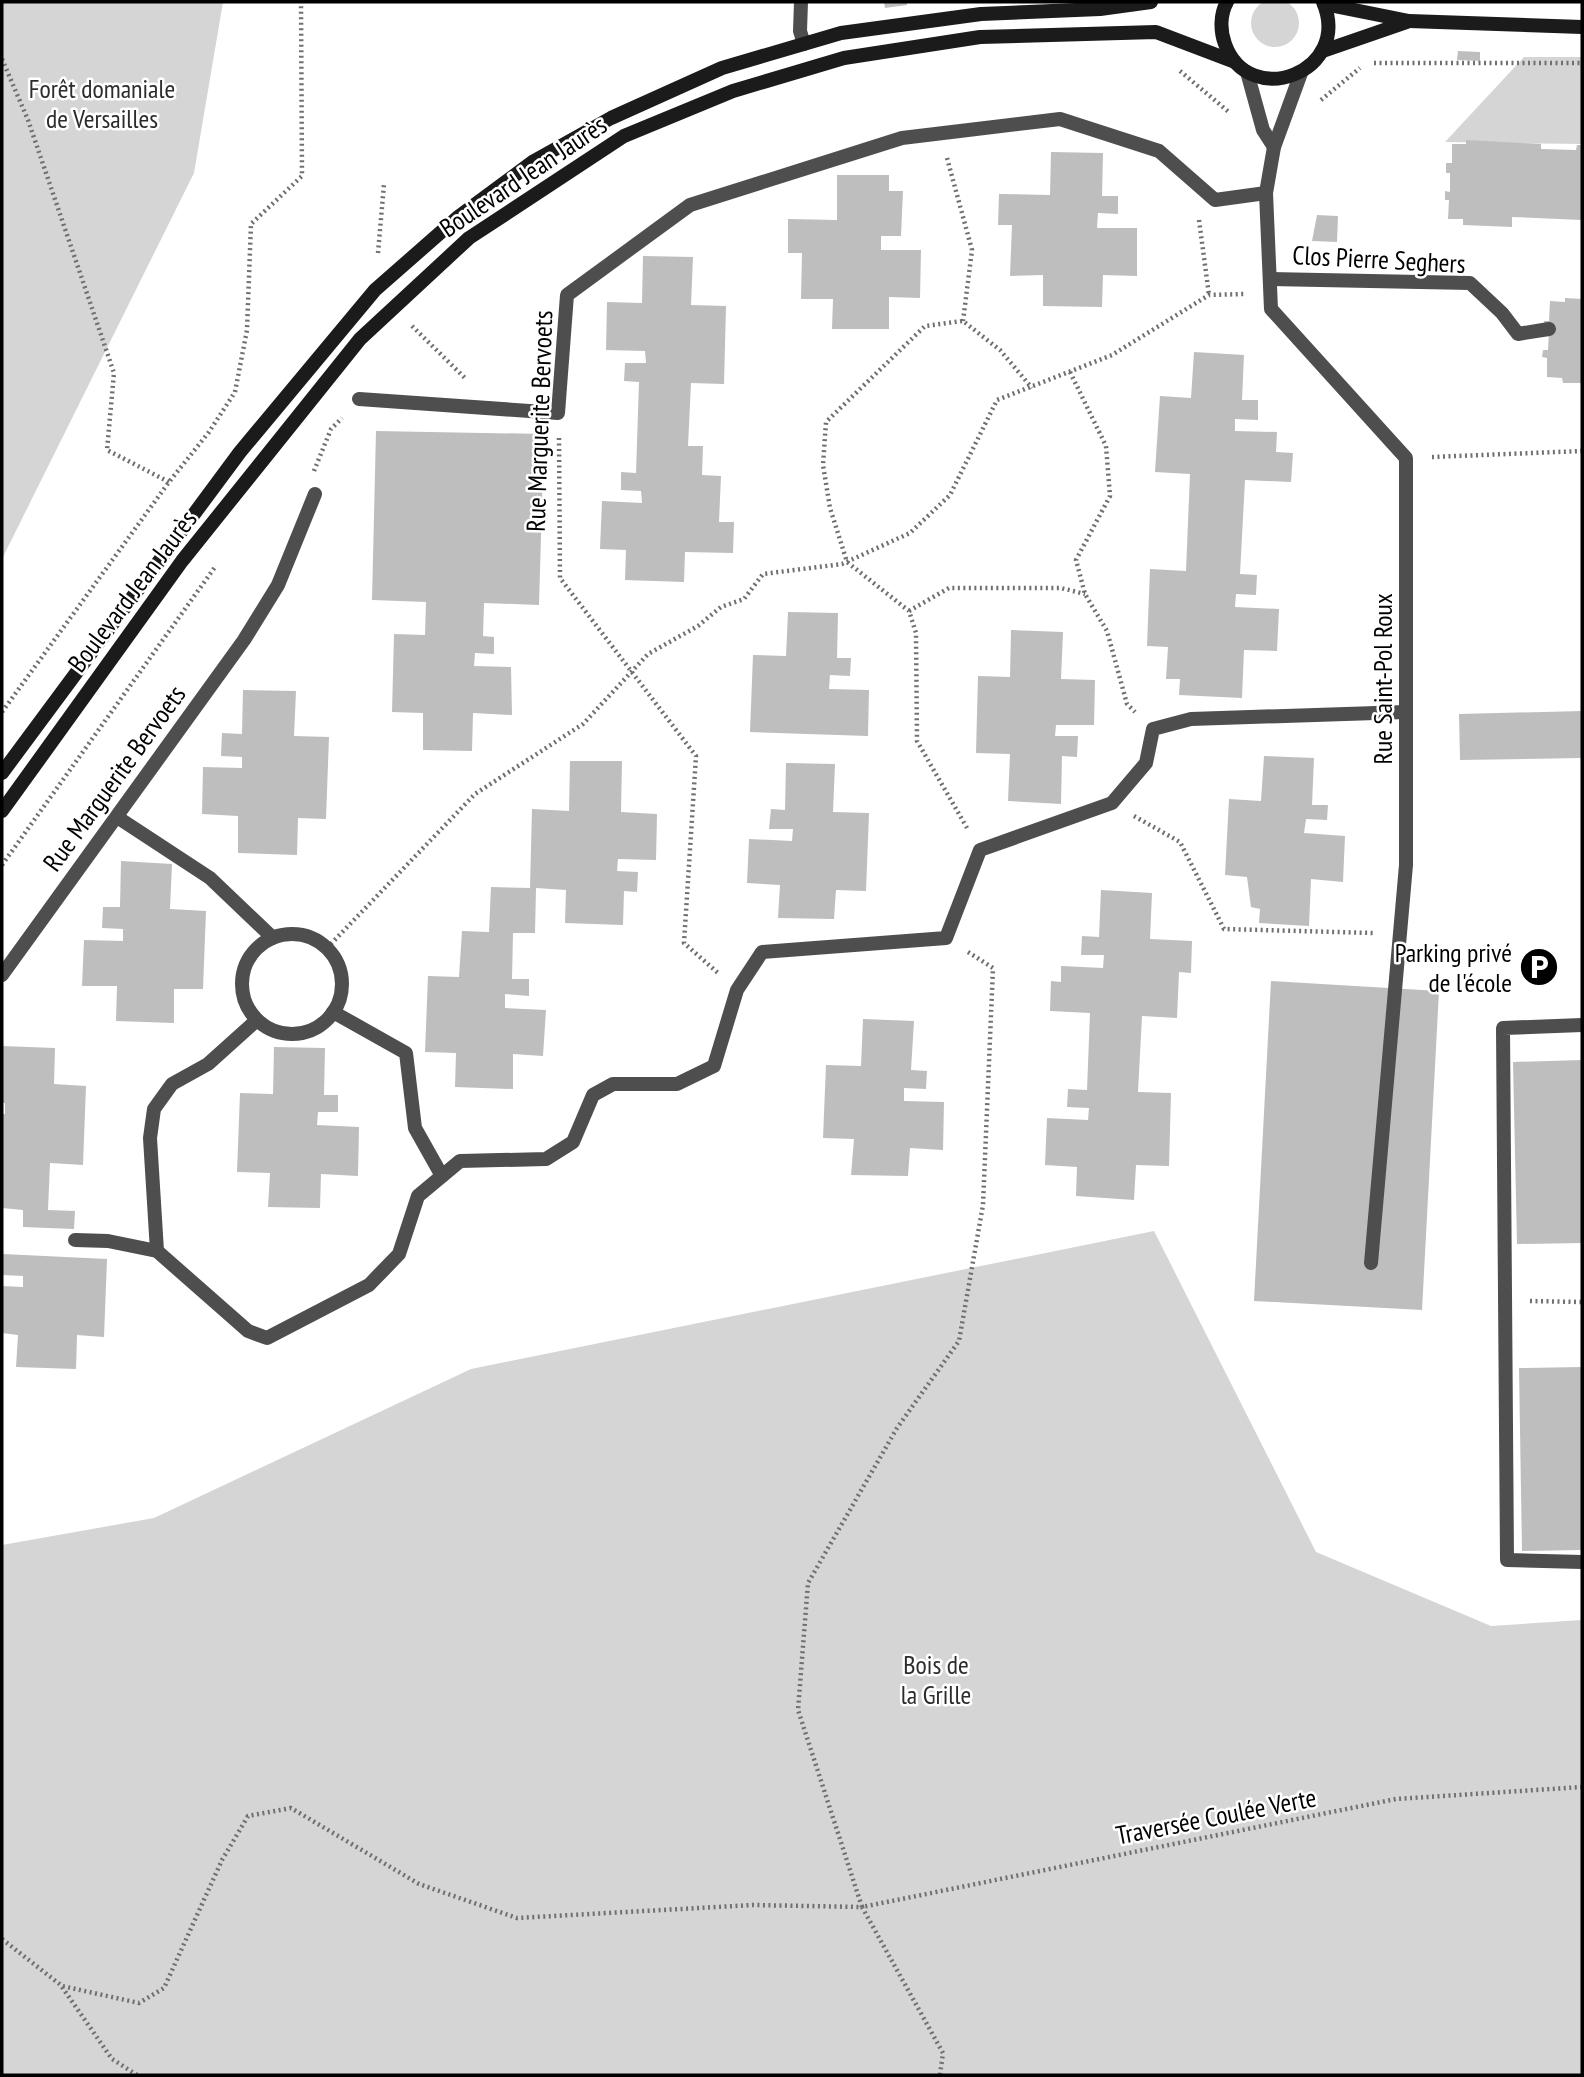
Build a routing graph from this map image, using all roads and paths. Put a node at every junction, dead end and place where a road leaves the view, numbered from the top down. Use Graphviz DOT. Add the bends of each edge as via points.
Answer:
graph roads {
  1 [pos="301,2"];
  2 [pos="801,2"];
  3 [pos="1151,2"];
  4 [pos="1227,2"];
  5 [pos="1324,3"];
  6 [pos="1409,21"];
  7 [pos="1582,27"];
  8 [pos="804,44"];
  9 [pos="1323,51"];
  10 [pos="2,60"];
  11 [pos="1235,62"];
  12 [pos="1582,63"];
  13 [pos="1175,67"];
  14 [pos="1247,72"];
  15 [pos="1301,73"];
  16 [pos="1319,102"];
  17 [pos="1263,130"];
  18 [pos="940,133"];
  19 [pos="1274,147"];
  20 [pos="1266,193"];
  21 [pos="1214,200"];
  22 [pos="1270,286"];
  23 [pos="1209,295"];
  24 [pos="420,315"];
  25 [pos="963,321"];
  26 [pos="1549,329"];
  27 [pos="401,334"];
  28 [pos="1070,372"];
  29 [pos="1032,388"];
  30 [pos="359,399"];
  31 [pos="558,413"];
  32 [pos="1582,451"];
  33 [pos="1406,458"];
  34 [pos="169,482"];
  35 [pos="316,494"];
  36 [pos="220,559"];
  37 [pos="847,562"];
  38 [pos="1086,593"];
  39 [pos="909,611"];
  40 [pos="632,673"];
  41 [pos="2,712"];
  42 [pos="1406,712"];
  43 [pos="1153,729"];
  44 [pos="2,773"];
  45 [pos="1112,803"];
  46 [pos="2,811"];
  47 [pos="117,817"];
  48 [pos="980,850"];
  49 [pos="2,865"];
  50 [pos="1401,933"];
  51 [pos="272,938"];
  52 [pos="946,938"];
  53 [pos="327,948"];
  54 [pos="2,975"];
  55 [pos="737,990"];
  56 [pos="333,1012"];
  57 [pos="257,1020"];
  58 [pos="1582,1025"];
  59 [pos="442,1176"];
  60 [pos="75,1240"];
  61 [pos="157,1251"];
  62 [pos="1371,1263"];
  63 [pos="1505,1301"];
  64 [pos="1582,1302"];
  65 [pos="1582,1562"];
  66 [pos="1582,1787"];
  67 [pos="862,1907"];
  68 [pos="2,1939"];
  69 [pos="62,1986"];
  70 [pos="138,2075"];
  71 [pos="940,2075"];
  1 -- 34 [label="path" via="302,176 251,224 247,330 235,392"];
  2 -- 8 [label="street"];
  3 -- 8 [label="street, Boulevard Jean Jaurès" via="981,14 841,33"];
  4 -- 11 [label="street" via="1222,34"];
  5 -- 6 [label="street"];
  5 -- 9 [label="street" via="1329,25"];
  6 -- 7 [label="street"];
  6 -- 9 [label="street"];
  8 -- 44 [label="street, Boulevard Jean Jaurès" via="722,68 611,118 534,161 457,218 375,290 240,452"];
  9 -- 15 [label="street"];
  10 -- 34 [label="path" via="28,120 114,373 107,450"];
  11 -- 14 [label="street"];
  11 -- 46 [label="street, Boulevard Jean Jaurès" via="1156,32 980,37 844,58 733,91 624,136 469,238 360,339 182,561"];
  12 -- 16 [label="path" via="1366,63"];
  13 -- 17 [label="path" via="1243,129"];
  14 -- 15 [label="street" via="1273,79"];
  14 -- 17 [label="street"];
  15 -- 19 [label="street"];
  17 -- 19 [label="street"];
  18 -- 21 [label="street, Rue Marguerite Bervoets" via="1060,119 1159,151"];
  18 -- 25 [label="path" via="972,250"];
  18 -- 31 [label="street, Rue Marguerite Bervoets" via="902,138 690,205 567,295"];
  19 -- 20 [label="street"];
  20 -- 21 [label="street"];
  20 -- 22 [label="street"];
  21 -- 23 [label="path" via="1198,220"];
  22 -- 23 [label="path"];
  22 -- 26 [label="street, Clos Pierre Seghers" via="1469,283 1518,334"];
  22 -- 33 [label="street" via="1271,309"];
  23 -- 28 [label="path" via="1112,355"];
  24 -- 27 [label="path"];
  25 -- 29 [label="path" via="1000,350"];
  25 -- 37 [label="path" via="925,326 825,422 823,465 830,508"];
  28 -- 29 [label="path"];
  28 -- 38 [label="path" via="1106,446 1110,495 1076,560"];
  29 -- 37 [label="path" via="998,400 950,495 909,533"];
  30 -- 31 [label="street"];
  30 -- 35 [label="path" via="331,429 314,466"];
  31 -- 40 [label="path, Rue Marguerite Bervoets" via="560,578"];
  32 -- 33 [label="path"];
  33 -- 42 [label="street, Rue Saint-Pol Roux"];
  34 -- 41 [label="path"];
  35 -- 47 [label="street, Rue Marguerite Bervoets" via="278,584 244,640"];
  36 -- 49 [label="path"];
  37 -- 39 [label="path"];
  37 -- 40 [label="path" via="763,574 744,598 648,654"];
  38 -- 39 [label="path" via="1061,588 949,588"];
  38 -- 43 [label="path" via="1107,631 1127,704"];
  39 -- 48 [label="path" via="916,633 917,741"];
  40 -- 53 [label="path" via="583,724 475,794"];
  40 -- 55 [label="path, Rue Marguerite Bervoets" via="696,756 684,943"];
  42 -- 43 [label="street" via="1191,719"];
  42 -- 50 [label="street, Rue Saint-Pol Roux"];
  43 -- 45 [label="street" via="1146,763"];
  45 -- 48 [label="street"];
  45 -- 50 [label="path" via="1180,842 1224,929"];
  47 -- 51 [label="street" via="210,878"];
  47 -- 54 [label="street, Rue Marguerite Bervoets"];
  48 -- 52 [label="street"];
  50 -- 62 [label="street, Rue Saint-Pol Roux"];
  51 -- 53 [label="street" via="311,937"];
  51 -- 57 [label="street" via="256,949 246,965 242,985 246,1004"];
  52 -- 55 [label="street" via="762,952"];
  52 -- 67 [label="path" via="993,968 983,1205 959,1341 897,1428 808,1583 798,1710"];
  53 -- 56 [label="street" via="339,964 343,984"];
  55 -- 59 [label="street" via="714,1066 677,1084 613,1084 593,1095 573,1142 546,1158 460,1161"];
  56 -- 57 [label="street" via="312,1031 293,1034 274,1031"];
  56 -- 59 [label="street" via="406,1053 415,1128"];
  57 -- 61 [label="street" via="208,1064 172,1084 155,1109 150,1138"];
  58 -- 63 [label="street" via="1503,1028"];
  59 -- 61 [label="street" via="418,1196 399,1254 369,1285 267,1338 248,1331"];
  60 -- 61 [label="street"];
  63 -- 64 [label="path"];
  63 -- 65 [label="street" via="1507,1560"];
  66 -- 67 [label="path, Traversée Coulée Verte" via="1396,1799"];
  67 -- 69 [label="path, Traversée Coulée Verte" via="753,1905 517,1919 419,1884 290,1808 248,1816 222,1860 164,1988 139,2003"];
  67 -- 71 [label="path" via="943,2053"];
  68 -- 69 [label="path"];
  69 -- 70 [label="path" via="112,2059"];
}
